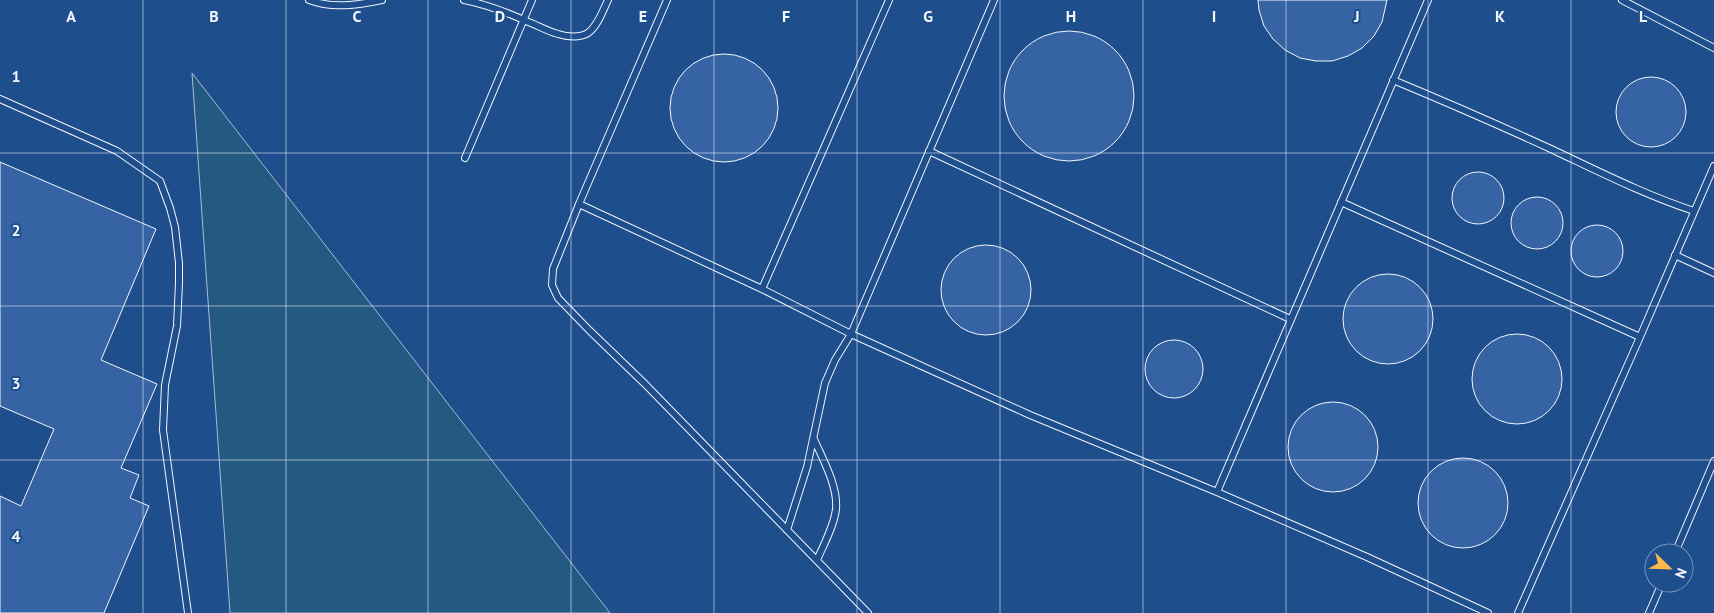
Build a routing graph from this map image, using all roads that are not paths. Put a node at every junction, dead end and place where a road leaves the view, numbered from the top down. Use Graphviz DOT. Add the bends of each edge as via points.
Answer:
graph roads {
  1 [pos="309,0"];
  2 [pos="382,0"];
  3 [pos="464,0"];
  4 [pos="532,0"];
  5 [pos="608,0"];
  6 [pos="667,0"];
  7 [pos="889,0"];
  8 [pos="994,0"];
  9 [pos="1428,0"];
  10 [pos="1622,0"];
  11 [pos="524,20"];
  12 [pos="1714,48"];
  13 [pos="1393,80"];
  14 [pos="0,98"];
  15 [pos="929,150"];
  16 [pos="465,158"];
  17 [pos="1714,166"];
  18 [pos="1341,202"];
  19 [pos="579,204"];
  20 [pos="1694,211"];
  21 [pos="1675,254"];
  22 [pos="1714,273"];
  23 [pos="762,289"];
  24 [pos="1290,319"];
  25 [pos="851,334"];
  26 [pos="1640,337"];
  27 [pos="814,438"];
  28 [pos="1714,461"];
  29 [pos="1217,492"];
  30 [pos="787,530"];
  31 [pos="1679,543"];
  32 [pos="817,560"];
  33 [pos="1658,593"];
  34 [pos="188,613"];
  35 [pos="868,613"];
  36 [pos="1488,613"];
  37 [pos="1518,613"];
  38 [pos="1649,613"];
  1 -- 2 [label="lane" via="338,6"];
  3 -- 11 [label="lane"];
  4 -- 11 [label="lane"];
  5 -- 11 [label="lane" via="594,28 581,36 559,34"];
  6 -- 19 [label="lane"];
  7 -- 23 [label="lane"];
  8 -- 15 [label="lane"];
  9 -- 13 [label="lane"];
  10 -- 12 [label="lane"];
  11 -- 16 [label="lane"];
  13 -- 18 [label="lane"];
  13 -- 20 [label="lane"];
  14 -- 34 [label="lane" via="117,152 160,181 170,208 175,227 179,283 177,326 165,385 163,430"];
  15 -- 24 [label="lane"];
  15 -- 25 [label="lane"];
  17 -- 20 [label="lane"];
  18 -- 24 [label="lane"];
  18 -- 26 [label="lane"];
  19 -- 23 [label="lane"];
  19 -- 30 [label="lane" via="553,269 555,294"];
  20 -- 21 [label="lane"];
  21 -- 22 [label="lane"];
  21 -- 26 [label="lane"];
  23 -- 25 [label="lane"];
  24 -- 29 [label="lane"];
  25 -- 27 [label="lane" via="826,383"];
  25 -- 29 [label="lane" via="1030,415"];
  26 -- 37 [label="lane"];
  27 -- 30 [label="lane"];
  27 -- 32 [label="lane" via="830,478 836,507"];
  28 -- 31 [label="lane"];
  29 -- 36 [label="lane"];
  30 -- 32 [label="lane"];
  32 -- 35 [label="lane"];
  33 -- 38 [label="lane"];
}
